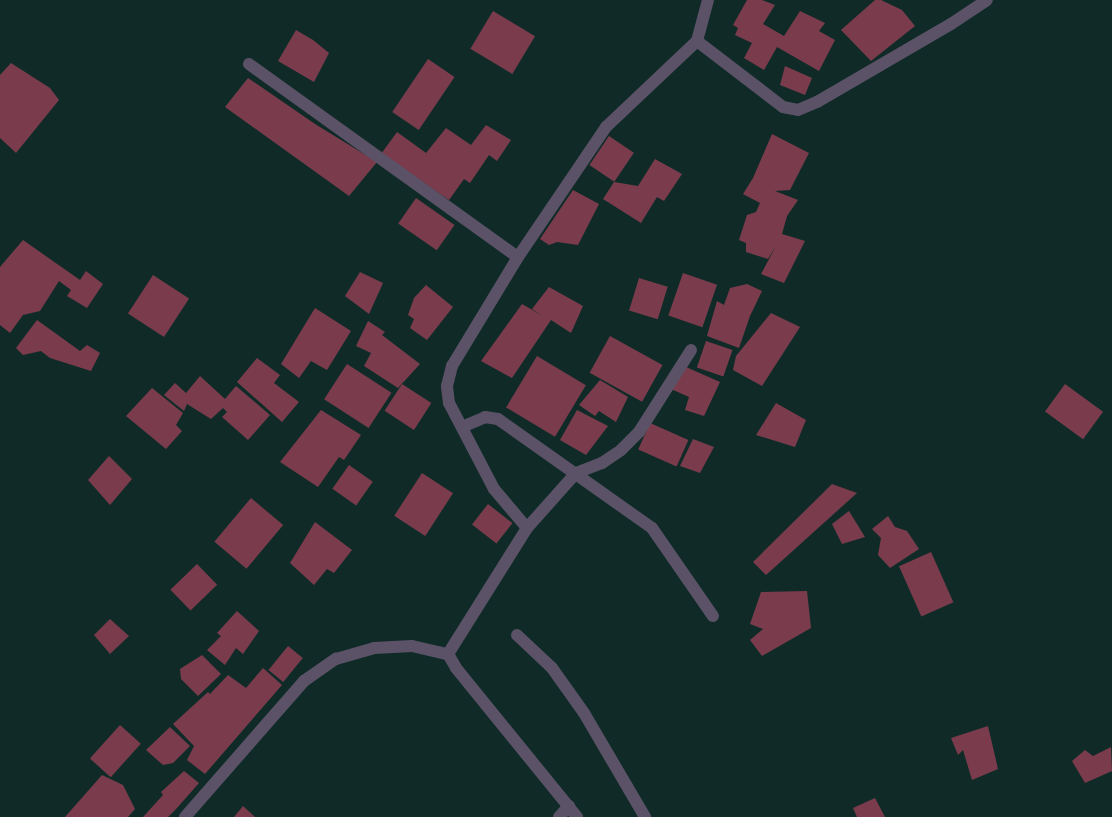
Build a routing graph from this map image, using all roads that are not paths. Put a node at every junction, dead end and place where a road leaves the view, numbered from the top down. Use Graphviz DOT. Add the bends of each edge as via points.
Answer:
graph roads {
  1 [pos="708,0"];
  2 [pos="987,0"];
  3 [pos="697,41"];
  4 [pos="249,64"];
  5 [pos="518,257"];
  6 [pos="691,350"];
  7 [pos="462,427"];
  8 [pos="576,473"];
  9 [pos="527,528"];
  10 [pos="713,616"];
  11 [pos="517,635"];
  12 [pos="448,654"];
  13 [pos="569,806"];
  14 [pos="185,817"];
  15 [pos="559,817"];
  16 [pos="577,817"];
  17 [pos="645,817"];
  1 -- 3 [label="street"];
  2 -- 3 [label="street" via="951,24 817,102 798,110 783,107"];
  3 -- 5 [label="street" via="606,127"];
  4 -- 5 [label="street"];
  5 -- 7 [label="street" via="452,366 447,386 449,403"];
  6 -- 8 [label="street" via="639,432 621,450 602,463"];
  7 -- 8 [label="street" via="484,417 498,419"];
  7 -- 9 [label="street" via="494,489"];
  8 -- 9 [label="street"];
  8 -- 10 [label="street" via="652,528"];
  9 -- 12 [label="street"];
  11 -- 17 [label="street" via="552,668 584,713"];
  12 -- 13 [label="street" via="456,668"];
  12 -- 14 [label="street" via="412,646 374,648 336,659 304,681"];
  13 -- 15 [label="street"];
  13 -- 16 [label="street"];
}
